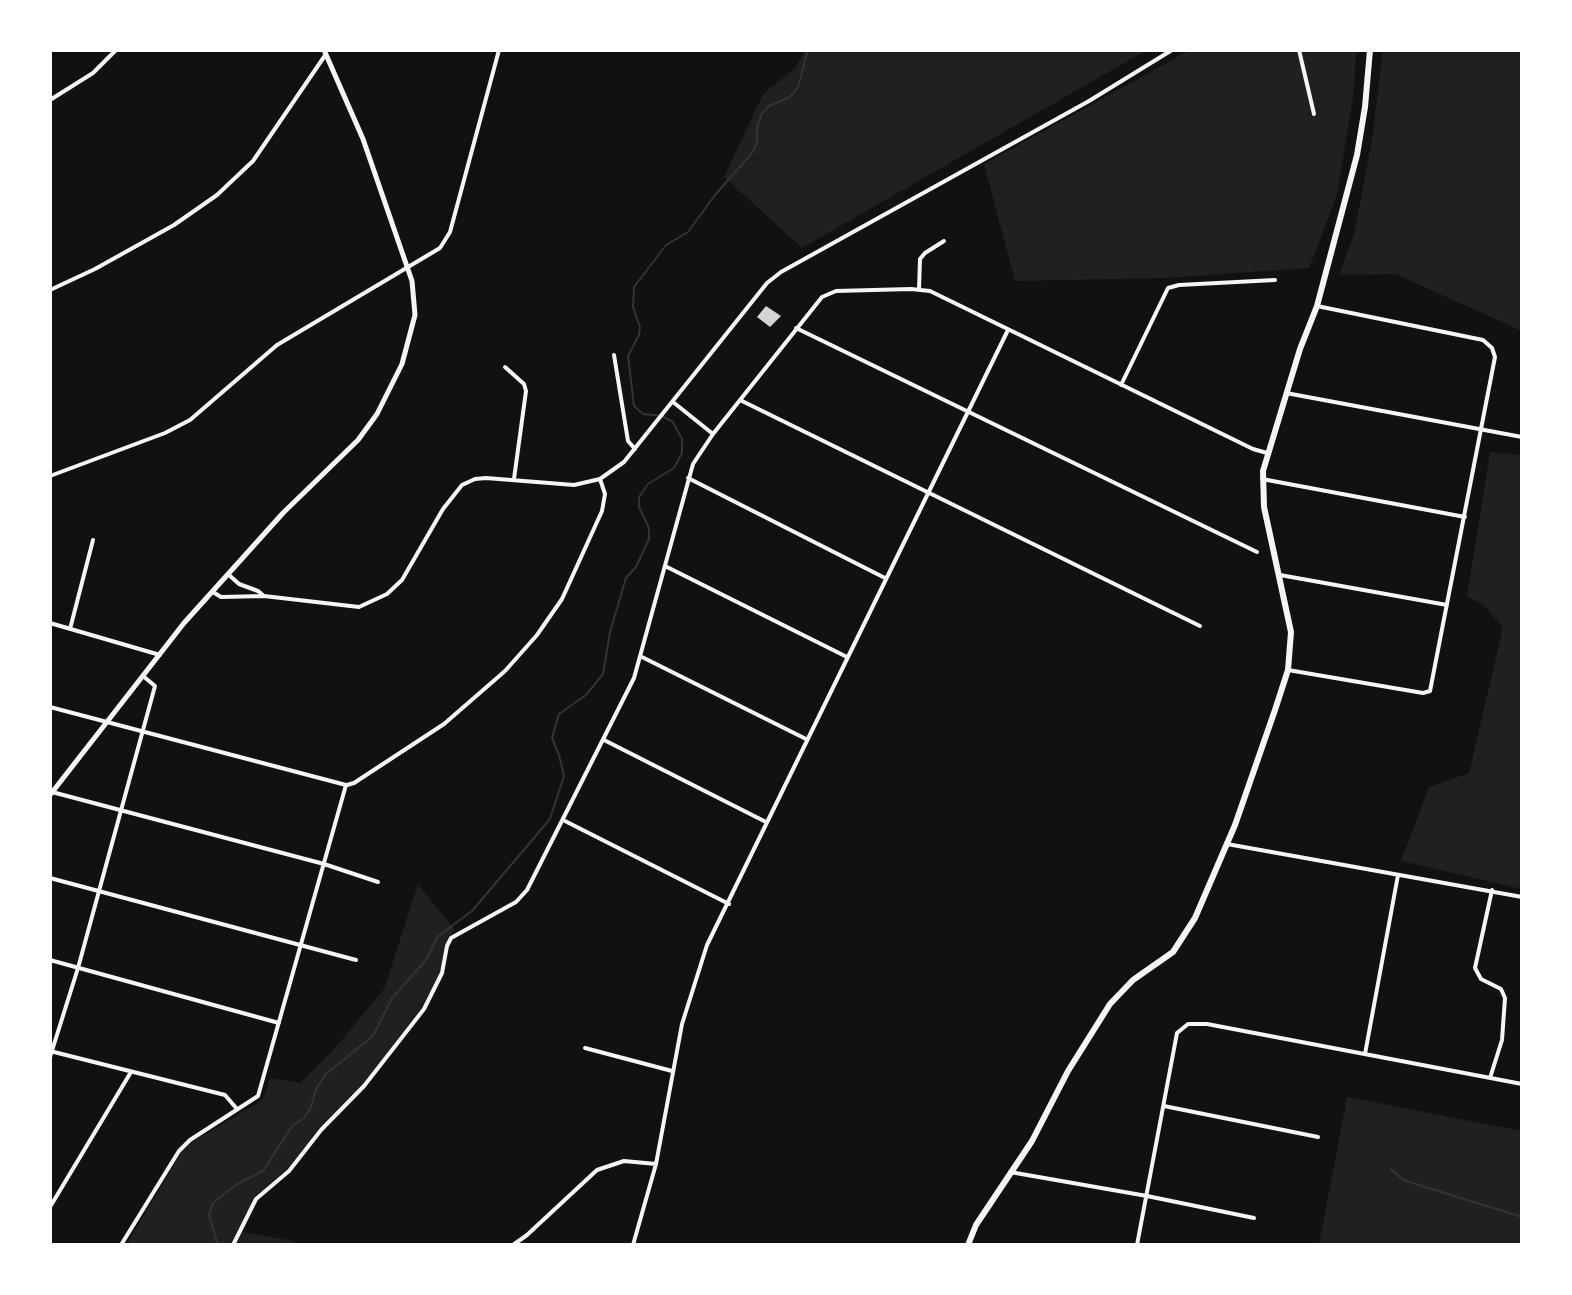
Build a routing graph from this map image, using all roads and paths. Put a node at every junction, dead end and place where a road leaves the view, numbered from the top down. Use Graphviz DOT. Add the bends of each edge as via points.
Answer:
graph roads {
  1 [pos="116,50"];
  2 [pos="499,50"];
  3 [pos="1172,50"];
  4 [pos="1299,50"];
  5 [pos="1370,50"];
  6 [pos="325,52"];
  7 [pos="50,100"];
  8 [pos="1314,114"];
  9 [pos="944,241"];
  10 [pos="408,267"];
  11 [pos="1275,280"];
  12 [pos="50,290"];
  13 [pos="919,290"];
  14 [pos="1317,306"];
  15 [pos="796,328"];
  16 [pos="1008,330"];
  17 [pos="614,355"];
  18 [pos="505,367"];
  19 [pos="1121,385"];
  20 [pos="1286,393"];
  21 [pos="740,400"];
  22 [pos="673,402"];
  23 [pos="968,413"];
  24 [pos="1482,429"];
  25 [pos="713,434"];
  26 [pos="1522,437"];
  27 [pos="635,449"];
  28 [pos="1267,453"];
  29 [pos="50,476"];
  30 [pos="688,478"];
  31 [pos="514,479"];
  32 [pos="600,479"];
  33 [pos="1262,479"];
  34 [pos="929,494"];
  35 [pos="1465,517"];
  36 [pos="93,540"];
  37 [pos="1257,552"];
  38 [pos="666,567"];
  39 [pos="229,575"];
  40 [pos="1280,575"];
  41 [pos="885,578"];
  42 [pos="213,592"];
  43 [pos="264,596"];
  44 [pos="1447,605"];
  45 [pos="50,623"];
  46 [pos="1200,626"];
  47 [pos="70,629"];
  48 [pos="160,655"];
  49 [pos="642,657"];
  50 [pos="847,657"];
  51 [pos="1288,670"];
  52 [pos="143,676"];
  53 [pos="50,707"];
  54 [pos="107,722"];
  55 [pos="143,731"];
  56 [pos="603,739"];
  57 [pos="806,739"];
  58 [pos="346,785"];
  59 [pos="51,793"];
  60 [pos="121,811"];
  61 [pos="565,821"];
  62 [pos="766,822"];
  63 [pos="1227,844"];
  64 [pos="324,864"];
  65 [pos="1398,875"];
  66 [pos="50,878"];
  67 [pos="378,882"];
  68 [pos="1492,890"];
  69 [pos="99,892"];
  70 [pos="1522,897"];
  71 [pos="729,904"];
  72 [pos="300,945"];
  73 [pos="50,960"];
  74 [pos="356,960"];
  75 [pos="78,968"];
  76 [pos="279,1023"];
  77 [pos="585,1048"];
  78 [pos="51,1053"];
  79 [pos="1365,1054"];
  80 [pos="673,1071"];
  81 [pos="131,1072"];
  82 [pos="1490,1078"];
  83 [pos="1522,1084"];
  84 [pos="1164,1106"];
  85 [pos="237,1109"];
  86 [pos="1318,1137"];
  87 [pos="656,1164"];
  88 [pos="1010,1172"];
  89 [pos="1147,1196"];
  90 [pos="50,1207"];
  91 [pos="1254,1218"];
  92 [pos="121,1245"];
  93 [pos="233,1245"];
  94 [pos="513,1245"];
  95 [pos="633,1245"];
  96 [pos="968,1245"];
  97 [pos="1137,1245"];
  1 -- 7 [label="street" via="93,73"];
  2 -- 10 [label="street" via="447,241"];
  3 -- 22 [label="street" via="781,272"];
  4 -- 8 [label="street"];
  5 -- 14 [label="main road" via="1357,155"];
  6 -- 10 [label="street" via="363,139"];
  6 -- 12 [label="street" via="253,161 217,195 174,225"];
  9 -- 13 [label="street" via="920,259"];
  10 -- 29 [label="street" via="277,345 190,420"];
  10 -- 39 [label="street" via="415,300 412,329 402,364 377,414"];
  11 -- 19 [label="street" via="1168,288"];
  13 -- 15 [label="street" via="829,293"];
  13 -- 16 [label="street"];
  14 -- 20 [label="main road"];
  14 -- 24 [label="street" via="1483,340 1495,357"];
  15 -- 21 [label="street"];
  15 -- 23 [label="street"];
  16 -- 19 [label="street"];
  16 -- 23 [label="street"];
  17 -- 27 [label="street" via="628,441"];
  18 -- 31 [label="street" via="526,391"];
  19 -- 28 [label="street"];
  20 -- 24 [label="street"];
  20 -- 28 [label="main road"];
  21 -- 25 [label="street"];
  21 -- 34 [label="street"];
  22 -- 25 [label="street"];
  22 -- 27 [label="street"];
  23 -- 34 [label="street"];
  23 -- 37 [label="street"];
  24 -- 26 [label="street"];
  24 -- 35 [label="street"];
  25 -- 30 [label="street"];
  27 -- 32 [label="street"];
  28 -- 33 [label="main road"];
  30 -- 38 [label="street"];
  30 -- 41 [label="street"];
  31 -- 32 [label="street" via="574,485"];
  31 -- 43 [label="street" via="475,479 462,485 402,580 371,604 348,608"];
  32 -- 58 [label="street" via="605,494 602,511 562,599 537,635 444,724"];
  33 -- 35 [label="street"];
  33 -- 40 [label="main road"];
  34 -- 41 [label="street"];
  34 -- 46 [label="street"];
  35 -- 44 [label="street"];
  36 -- 47 [label="street"];
  38 -- 49 [label="street"];
  38 -- 50 [label="street"];
  39 -- 42 [label="street"];
  39 -- 43 [label="street"];
  40 -- 44 [label="street"];
  40 -- 51 [label="main road" via="1291,632"];
  41 -- 50 [label="street"];
  42 -- 43 [label="street" via="221,597"];
  42 -- 48 [label="street"];
  44 -- 51 [label="street" via="1431,689 1423,693"];
  45 -- 47 [label="street"];
  47 -- 48 [label="street"];
  48 -- 52 [label="street"];
  49 -- 56 [label="street"];
  49 -- 57 [label="street"];
  50 -- 57 [label="street"];
  51 -- 63 [label="main road"];
  52 -- 54 [label="street"];
  52 -- 55 [label="street" via="155,686"];
  53 -- 54 [label="street"];
  54 -- 55 [label="street"];
  54 -- 59 [label="street"];
  55 -- 58 [label="street"];
  55 -- 60 [label="street"];
  56 -- 61 [label="street"];
  56 -- 62 [label="street"];
  57 -- 62 [label="street"];
  58 -- 64 [label="street"];
  59 -- 60 [label="street"];
  60 -- 64 [label="street"];
  60 -- 69 [label="street"];
  61 -- 71 [label="street"];
  61 -- 93 [label="street" via="522,898 451,938 442,973 424,1009 289,1171 256,1199"];
  62 -- 71 [label="street"];
  63 -- 65 [label="street"];
  63 -- 88 [label="main road" via="1184,938 1110,1004"];
  64 -- 67 [label="street"];
  64 -- 72 [label="street"];
  65 -- 68 [label="street"];
  65 -- 79 [label="street"];
  66 -- 69 [label="street"];
  68 -- 70 [label="street"];
  68 -- 82 [label="street" via="1475,968 1505,998 1502,1040"];
  69 -- 72 [label="street"];
  69 -- 75 [label="street"];
  71 -- 80 [label="street" via="705,952"];
  72 -- 74 [label="street"];
  72 -- 76 [label="street"];
  73 -- 75 [label="street"];
  75 -- 76 [label="street"];
  75 -- 78 [label="street"];
  76 -- 85 [label="street" via="258,1096"];
  77 -- 80 [label="street"];
  78 -- 81 [label="street"];
  79 -- 82 [label="street"];
  79 -- 84 [label="street" via="1195,1022 1179,1030"];
  80 -- 87 [label="street"];
  81 -- 85 [label="street" via="225,1095"];
  81 -- 90 [label="street"];
  82 -- 83 [label="street"];
  84 -- 86 [label="street"];
  84 -- 89 [label="street"];
  85 -- 92 [label="street" via="179,1151"];
  87 -- 94 [label="street" via="624,1161 597,1170"];
  87 -- 95 [label="street"];
  88 -- 89 [label="street"];
  88 -- 96 [label="main road"];
  89 -- 91 [label="street"];
  89 -- 97 [label="street"];
}
